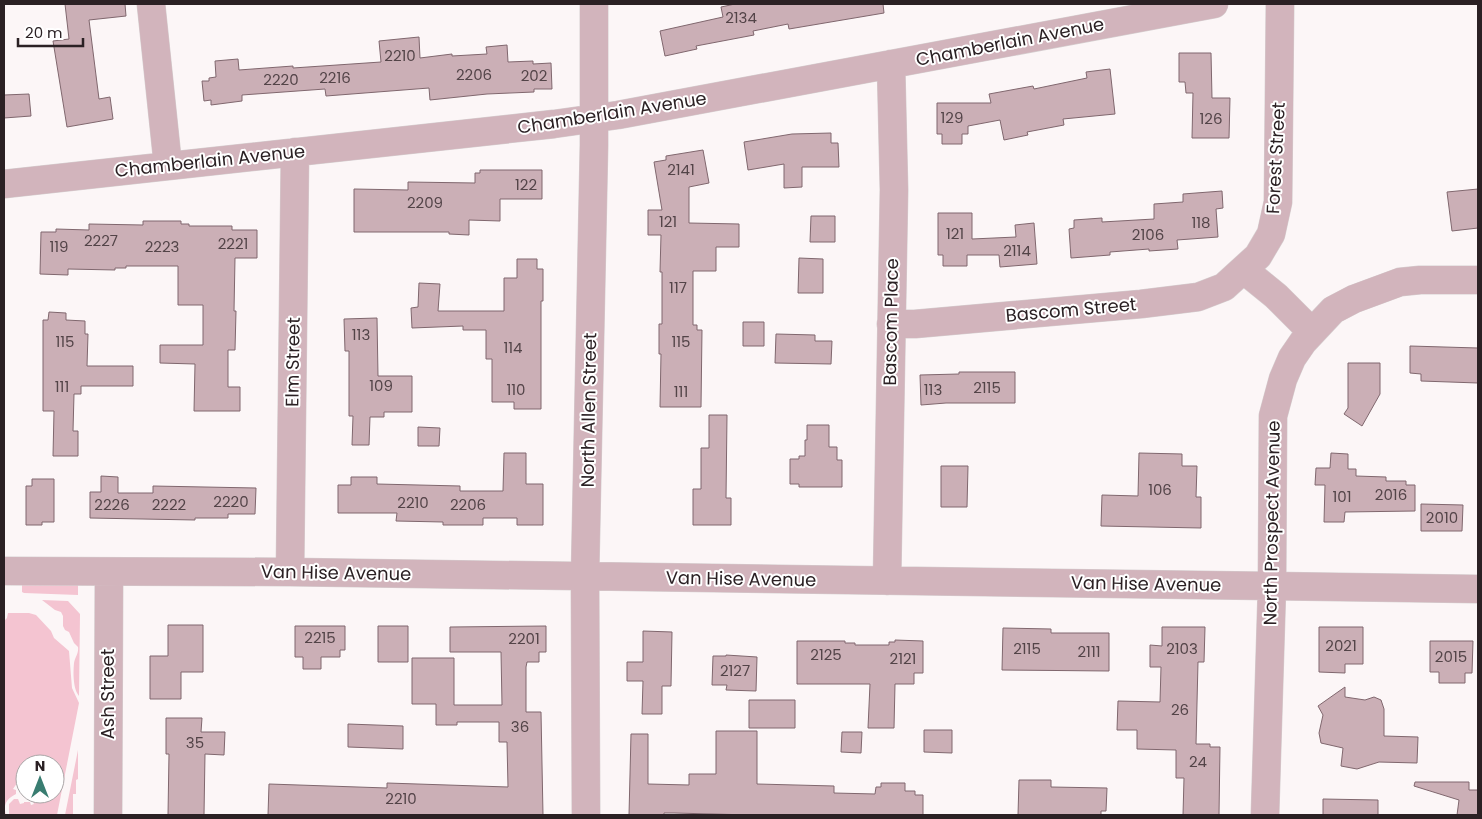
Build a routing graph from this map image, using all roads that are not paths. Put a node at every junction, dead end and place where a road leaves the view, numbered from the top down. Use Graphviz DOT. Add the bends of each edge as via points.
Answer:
graph roads {
  1 [pos="151,4"];
  2 [pos="594,4"];
  3 [pos="1214,4"];
  4 [pos="1280,4"];
  5 [pos="891,64"];
  6 [pos="594,119"];
  7 [pos="295,152"];
  8 [pos="168,166"];
  9 [pos="4,184"];
  10 [pos="1244,270"];
  11 [pos="1478,280"];
  12 [pos="891,324"];
  13 [pos="1312,332"];
  14 [pos="4,571"];
  15 [pos="290,572"];
  16 [pos="108,573"];
  17 [pos="585,577"];
  18 [pos="887,581"];
  19 [pos="1272,586"];
  20 [pos="1478,589"];
  21 [pos="108,815"];
  22 [pos="586,815"];
  23 [pos="1265,815"];
  1 -- 8 [label="street"];
  2 -- 6 [label="street, North Allen Street"];
  3 -- 5 [label="street, Chamberlain Avenue"];
  4 -- 10 [label="street, Forest Street" via="1278,202 1271,234 1258,256"];
  5 -- 6 [label="street, Chamberlain Avenue"];
  5 -- 12 [label="street, Bascom Place" via="894,190"];
  6 -- 7 [label="street, Chamberlain Avenue"];
  6 -- 17 [label="street, North Allen Street"];
  7 -- 8 [label="street, Chamberlain Avenue"];
  7 -- 15 [label="street, Elm Street"];
  8 -- 9 [label="street, Chamberlain Avenue"];
  10 -- 12 [label="street, Bascom Street" via="1224,287 1198,298"];
  10 -- 13 [label="street"];
  11 -- 13 [label="street, North Prospect Avenue" via="1420,280 1390,284 1333,310"];
  12 -- 18 [label="street, Bascom Place"];
  13 -- 19 [label="street, North Prospect Avenue" via="1292,358 1273,416"];
  14 -- 16 [label="street, Van Hise Avenue"];
  15 -- 16 [label="street, Van Hise Avenue"];
  15 -- 17 [label="street, Van Hise Avenue"];
  16 -- 21 [label="street, Ash Street"];
  17 -- 18 [label="street, Van Hise Avenue"];
  17 -- 22 [label="street, North Allen Street"];
  18 -- 19 [label="street, Van Hise Avenue"];
  19 -- 20 [label="street, Van Hise Avenue"];
  19 -- 23 [label="street, North Prospect Avenue"];
}
